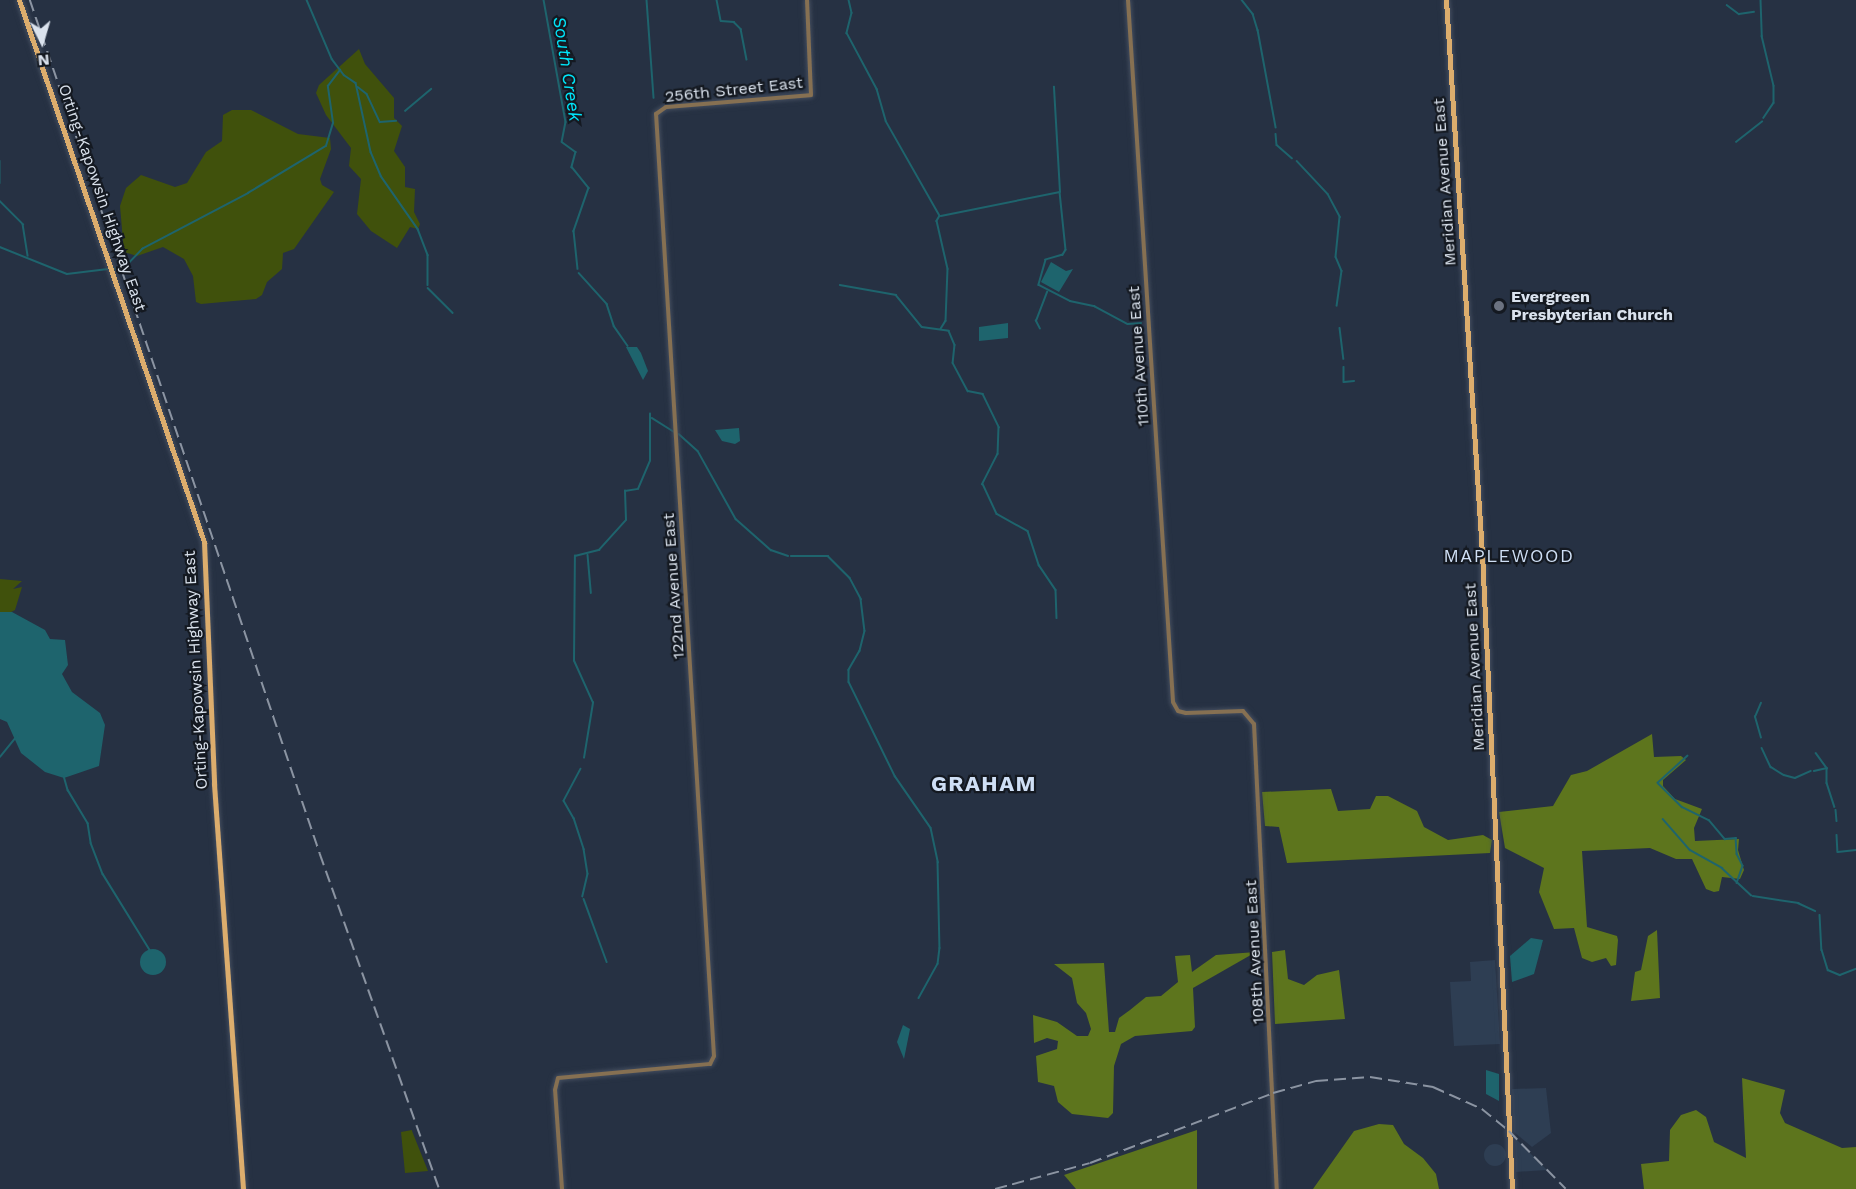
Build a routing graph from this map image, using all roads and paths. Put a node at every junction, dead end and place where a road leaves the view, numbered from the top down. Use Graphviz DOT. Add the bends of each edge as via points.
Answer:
graph roads {
  1 [pos="19,0"];
  2 [pos="807,0"];
  3 [pos="1128,0"];
  4 [pos="1446,0"];
  5 [pos="658,110"];
  6 [pos="1249,715"];
  7 [pos="243,1189"];
  8 [pos="562,1189"];
  9 [pos="1277,1189"];
  10 [pos="1512,1189"];
  1 -- 7 [label="main road, Orting-Kapowsin Highway East" via="204,542 214,784"];
  2 -- 5 [label="street, 256th Street East" via="812,94 804,98"];
  3 -- 6 [label="street, 110th Avenue East" via="1176,709 1189,714 1238,711"];
  4 -- 10 [label="main road, Meridian Avenue East" via="1482,553"];
  5 -- 8 [label="street, 122nd Avenue East" via="713,1062 566,1075 557,1080"];
  6 -- 9 [label="street, 108th Avenue East" via="1255,737"];
}
